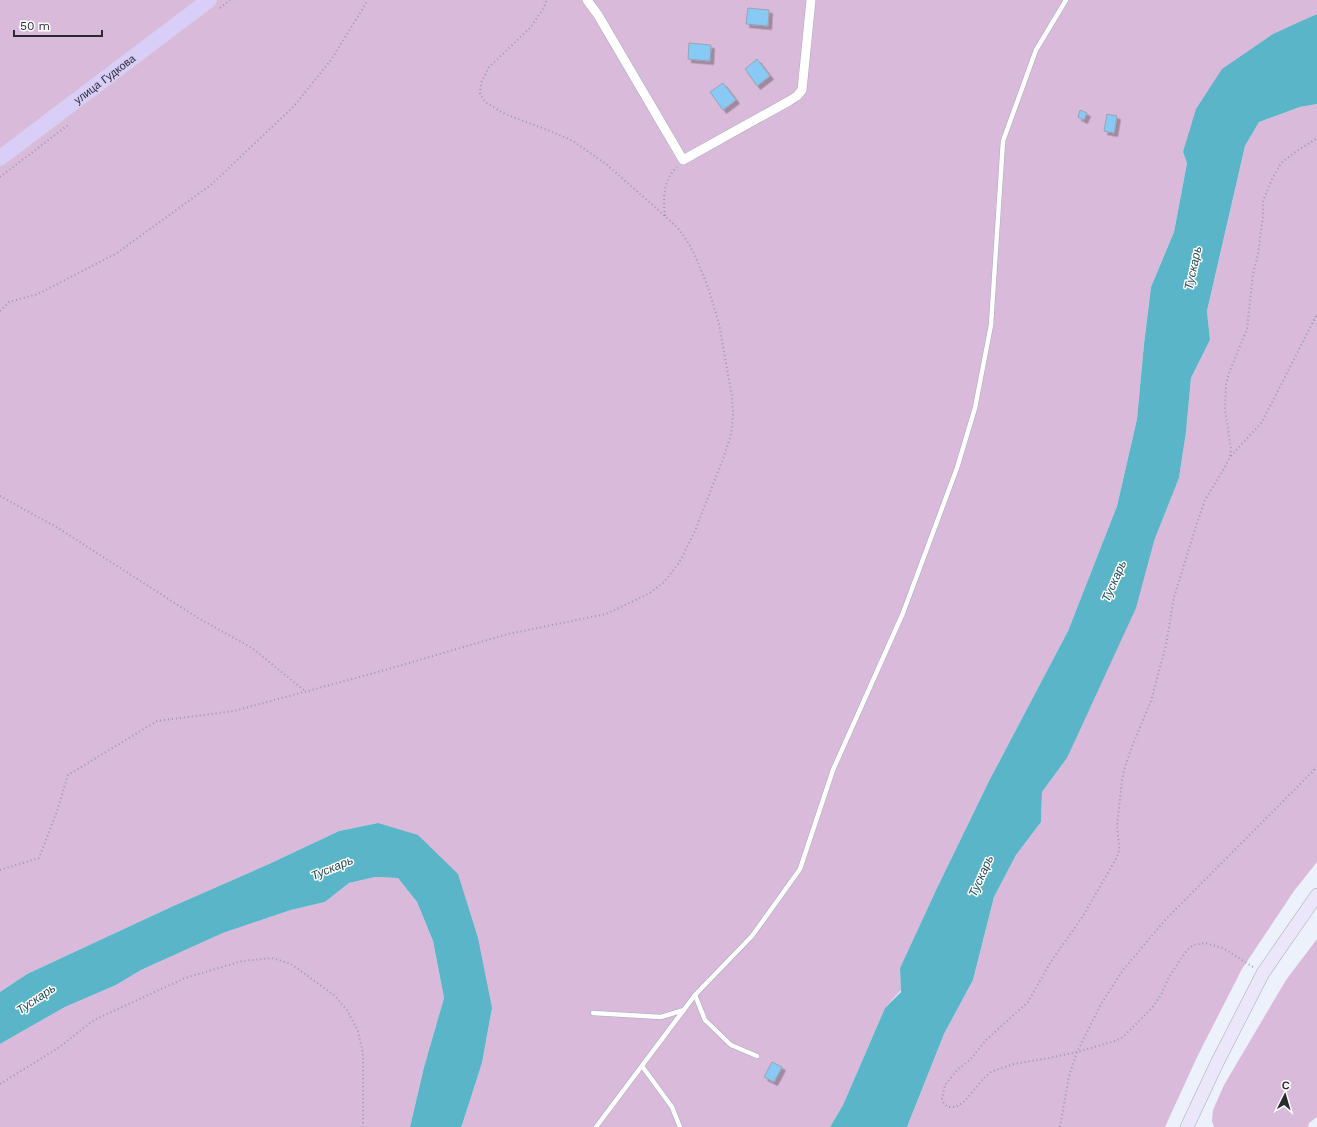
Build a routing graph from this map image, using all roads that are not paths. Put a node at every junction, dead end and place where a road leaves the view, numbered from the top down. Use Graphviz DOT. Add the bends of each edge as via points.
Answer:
graph roads {
  1 [pos="209,0"];
  2 [pos="587,0"];
  3 [pos="811,0"];
  4 [pos="1066,0"];
  5 [pos="0,158"];
  6 [pos="1317,895"];
  7 [pos="695,995"];
  8 [pos="684,1010"];
  9 [pos="593,1013"];
  10 [pos="757,1056"];
  11 [pos="642,1066"];
  12 [pos="596,1127"];
  13 [pos="680,1127"];
  14 [pos="1187,1127"];
  1 -- 5 [label="main road, улица Гудкова"];
  2 -- 3 [label="street" via="683,160 789,101 802,90"];
  4 -- 7 [label="lane" via="1036,50 1003,141 991,325 975,408 954,476 902,613 833,770 800,869 752,936"];
  6 -- 14 [label="main road" via="1263,973"];
  7 -- 8 [label="lane"];
  7 -- 10 [label="lane" via="705,1020 731,1045"];
  8 -- 9 [label="lane" via="661,1017"];
  8 -- 11 [label="lane"];
  11 -- 12 [label="lane"];
  11 -- 13 [label="lane" via="672,1106"];
}
